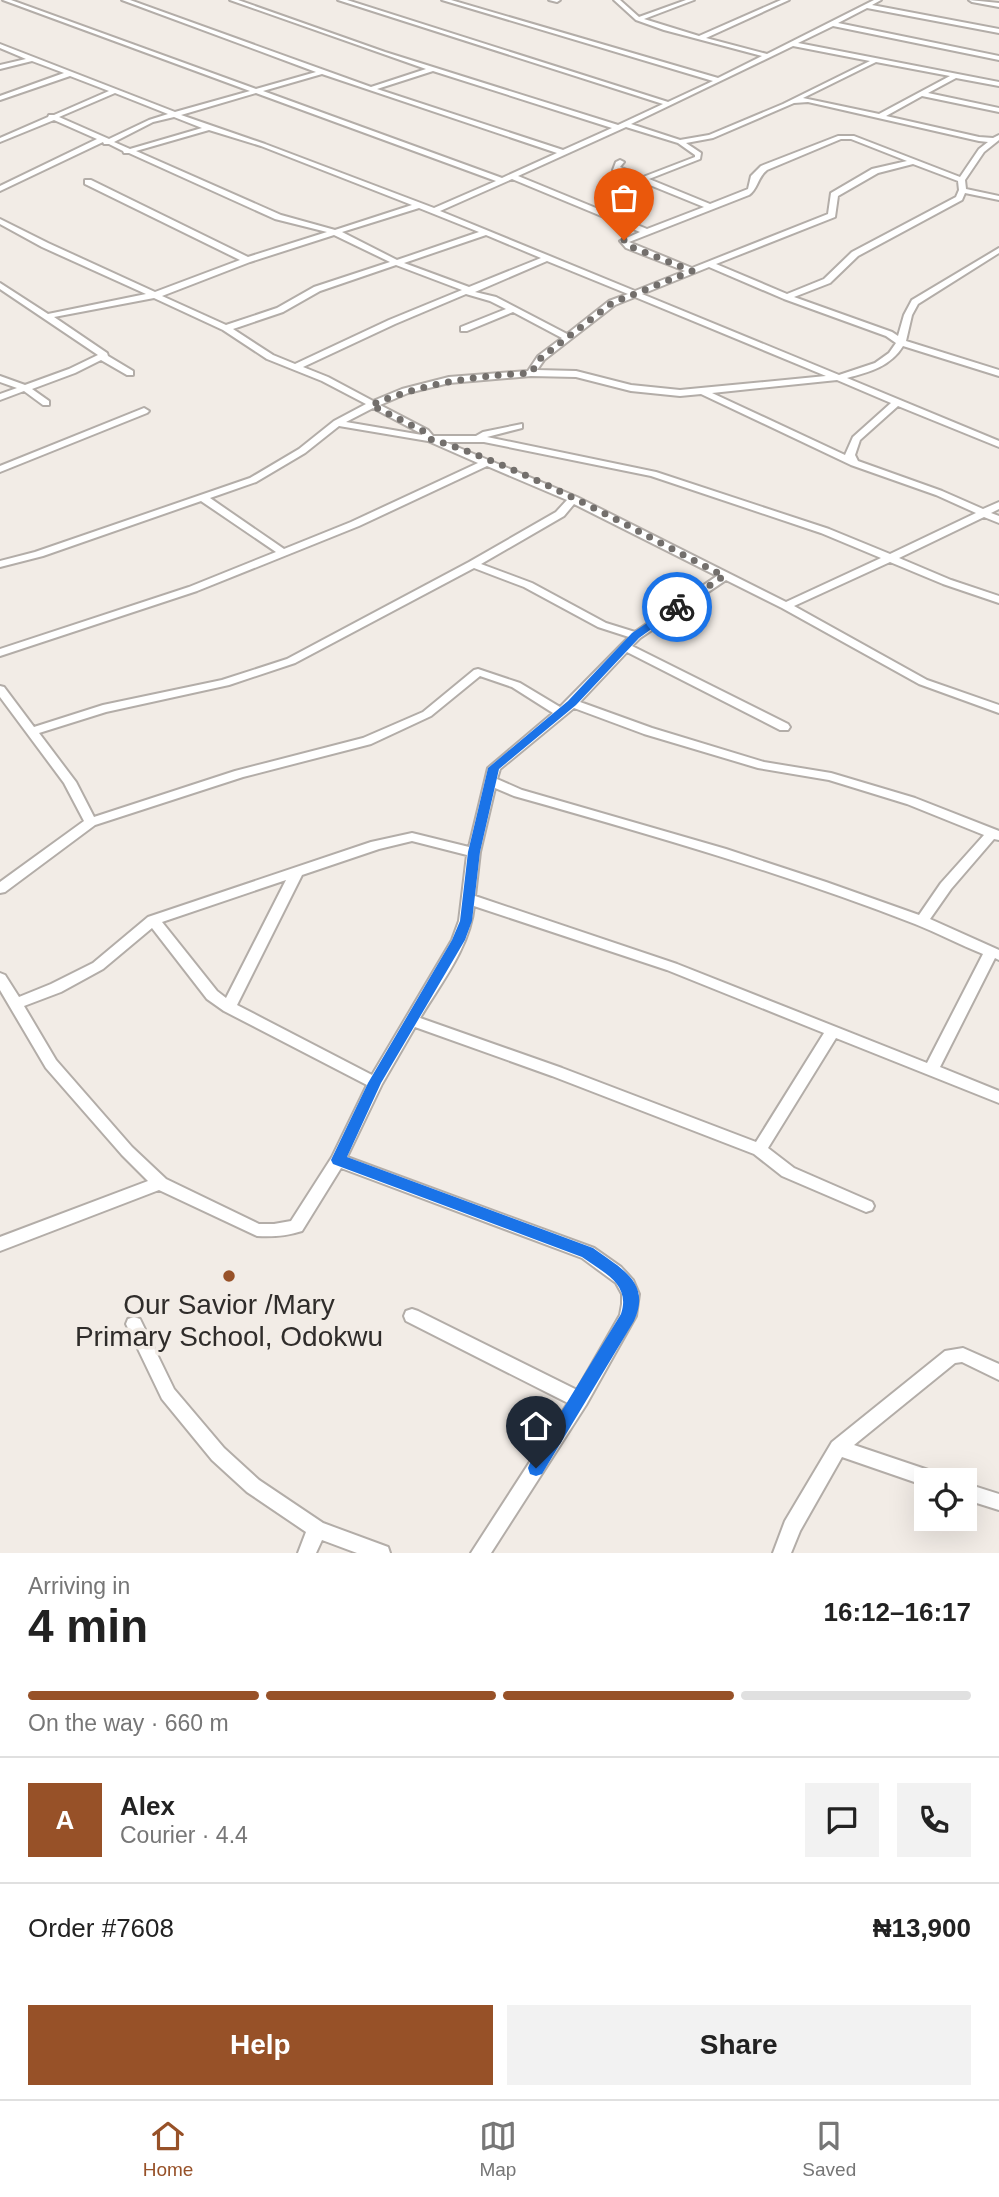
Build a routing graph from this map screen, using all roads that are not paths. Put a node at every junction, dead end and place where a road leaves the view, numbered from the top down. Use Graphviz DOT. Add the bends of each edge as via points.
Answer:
graph roads {
  1 [pos="6,0"];
  2 [pos="125,0"];
  3 [pos="233,0"];
  4 [pos="341,0"];
  5 [pos="445,0"];
  6 [pos="617,0"];
  7 [pos="691,0"];
  8 [pos="786,0"];
  9 [pos="878,0"];
  10 [pos="972,0"];
  11 [pos="999,5"];
  12 [pos="867,6"];
  13 [pos="638,19"];
  14 [pos="833,24"];
  15 [pos="999,31"];
  16 [pos="700,38"];
  17 [pos="793,44"];
  18 [pos="0,46"];
  19 [pos="14,52"];
  20 [pos="0,56"];
  21 [pos="768,56"];
  22 [pos="999,58"];
  23 [pos="32,59"];
  24 [pos="874,61"];
  25 [pos="0,67"];
  26 [pos="432,69"];
  27 [pos="321,72"];
  28 [pos="71,73"];
  29 [pos="953,77"];
  30 [pos="717,80"];
  31 [pos="999,84"];
  32 [pos="370,89"];
  33 [pos="116,91"];
  34 [pos="250,91"];
  35 [pos="921,94"];
  36 [pos="0,97"];
  37 [pos="805,98"];
  38 [pos="669,104"];
  39 [pos="999,110"];
  40 [pos="174,113"];
  41 [pos="51,116"];
  42 [pos="881,116"];
  43 [pos="620,125"];
  44 [pos="209,128"];
  45 [pos="996,138"];
  46 [pos="0,140"];
  47 [pos="104,142"];
  48 [pos="680,142"];
  49 [pos="982,142"];
  50 [pos="127,152"];
  51 [pos="561,152"];
  52 [pos="620,162"];
  53 [pos="912,162"];
  54 [pos="514,177"];
  55 [pos="646,178"];
  56 [pos="961,180"];
  57 [pos="503,181"];
  58 [pos="88,182"];
  59 [pos="0,189"];
  60 [pos="963,190"];
  61 [pos="999,198"];
  62 [pos="417,206"];
  63 [pos="708,206"];
  64 [pos="435,211"];
  65 [pos="0,221"];
  66 [pos="644,230"];
  67 [pos="335,232"];
  68 [pos="485,233"];
  69 [pos="999,250"];
  70 [pos="987,257"];
  71 [pos="547,258"];
  72 [pos="247,261"];
  73 [pos="999,261"];
  74 [pos="398,263"];
  75 [pos="711,265"];
  76 [pos="692,271"];
  77 [pos="0,285"];
  78 [pos="481,287"];
  79 [pos="471,292"];
  80 [pos="156,295"];
  81 [pos="636,295"];
  82 [pos="787,297"];
  83 [pos="493,299"];
  84 [pos="510,310"];
  85 [pos="48,316"];
  86 [pos="226,328"];
  87 [pos="464,329"];
  88 [pos="569,338"];
  89 [pos="901,342"];
  90 [pos="103,357"];
  91 [pos="296,366"];
  92 [pos="131,373"];
  93 [pos="531,373"];
  94 [pos="999,373"];
  95 [pos="842,377"];
  96 [pos="0,379"];
  97 [pos="25,388"];
  98 [pos="704,392"];
  99 [pos="0,397"];
  100 [pos="46,402"];
  101 [pos="896,403"];
  102 [pos="371,405"];
  103 [pos="144,411"];
  104 [pos="337,423"];
  105 [pos="519,426"];
  106 [pos="430,439"];
  107 [pos="484,439"];
  108 [pos="999,444"];
  109 [pos="816,445"];
  110 [pos="452,446"];
  111 [pos="852,446"];
  112 [pos="488,461"];
  113 [pos="854,463"];
  114 [pos="0,469"];
  115 [pos="203,498"];
  116 [pos="573,499"];
  117 [pos="999,505"];
  118 [pos="984,513"];
  119 [pos="999,520"];
  120 [pos="281,551"];
  121 [pos="888,557"];
  122 [pos="0,564"];
  123 [pos="473,564"];
  124 [pos="724,576"];
  125 [pos="999,600"];
  126 [pos="786,606"];
  127 [pos="636,636"];
  128 [pos="625,647"];
  129 [pos="0,653"];
  130 [pos="0,689"];
  131 [pos="572,703"];
  132 [pos="999,709"];
  133 [pos="559,712"];
  134 [pos="783,727"];
  135 [pos="33,731"];
  136 [pos="491,781"];
  137 [pos="92,822"];
  138 [pos="995,835"];
  139 [pos="474,852"];
  140 [pos="296,873"];
  141 [pos="0,889"];
  142 [pos="470,899"];
  143 [pos="153,920"];
  144 [pos="922,921"];
  145 [pos="995,954"];
  146 [pos="0,978"];
  147 [pos="16,1004"];
  148 [pos="229,1007"];
  149 [pos="412,1021"];
  150 [pos="833,1031"];
  151 [pos="931,1070"];
  152 [pos="375,1083"];
  153 [pos="999,1097"];
  154 [pos="759,1150"];
  155 [pos="338,1160"];
  156 [pos="160,1183"];
  157 [pos="866,1206"];
  158 [pos="0,1244"];
  159 [pos="412,1316"];
  160 [pos="134,1324"];
  161 [pos="999,1373"];
  162 [pos="580,1400"];
  163 [pos="838,1448"];
  164 [pos="914,1473"];
  165 [pos="977,1495"];
  166 [pos="999,1502"];
  167 [pos="317,1528"];
  168 [pos="307,1553"];
  169 [pos="382,1553"];
  170 [pos="480,1553"];
  171 [pos="782,1553"];
  1 -- 34 [label="street"];
  2 -- 27 [label="street"];
  3 -- 26 [label="street"];
  4 -- 38 [label="street"];
  5 -- 30 [label="street"];
  6 -- 13 [label="street"];
  7 -- 13 [label="street"];
  8 -- 16 [label="street"];
  9 -- 12 [label="street"];
  10 -- 11 [label="street"];
  12 -- 14 [label="street"];
  12 -- 15 [label="street"];
  13 -- 16 [label="street"];
  14 -- 17 [label="street"];
  14 -- 22 [label="street"];
  16 -- 21 [label="street"];
  17 -- 21 [label="street"];
  17 -- 24 [label="street"];
  18 -- 19 [label="street"];
  19 -- 20 [label="street"];
  19 -- 23 [label="street"];
  21 -- 30 [label="street"];
  23 -- 25 [label="street"];
  23 -- 28 [label="street"];
  24 -- 29 [label="street"];
  24 -- 37 [label="street"];
  26 -- 32 [label="street"];
  26 -- 43 [label="street"];
  27 -- 32 [label="street"];
  27 -- 34 [label="street"];
  28 -- 33 [label="street"];
  28 -- 36 [label="street"];
  29 -- 31 [label="street"];
  29 -- 35 [label="street"];
  30 -- 38 [label="street"];
  32 -- 51 [label="street"];
  33 -- 40 [label="street"];
  33 -- 41 [label="street"];
  34 -- 40 [label="street"];
  34 -- 57 [label="street"];
  35 -- 39 [label="street"];
  35 -- 42 [label="street"];
  37 -- 42 [label="street"];
  37 -- 48 [label="street" via="711,137"];
  38 -- 43 [label="street"];
  40 -- 44 [label="street"];
  40 -- 47 [label="street"];
  41 -- 46 [label="street"];
  41 -- 47 [label="street"];
  42 -- 49 [label="street"];
  43 -- 48 [label="street"];
  43 -- 51 [label="street"];
  44 -- 50 [label="street"];
  44 -- 62 [label="street" via="275,149"];
  45 -- 49 [label="street"];
  47 -- 50 [label="street"];
  47 -- 59 [label="street"];
  48 -- 55 [label="street" via="699,154 698,158"];
  49 -- 56 [label="street"];
  50 -- 67 [label="street" via="278,217"];
  51 -- 54 [label="street"];
  52 -- 55 [label="street" via="616,168"];
  53 -- 56 [label="street"];
  53 -- 63 [label="street" via="841,136 764,167 751,190"];
  53 -- 75 [label="street" via="875,172 834,195 832,215"];
  54 -- 57 [label="street"];
  54 -- 66 [label="street"];
  55 -- 63 [label="street"];
  56 -- 60 [label="street"];
  57 -- 64 [label="street"];
  58 -- 72 [label="street"];
  60 -- 61 [label="street"];
  60 -- 82 [label="street" via="959,198 855,254 827,281"];
  62 -- 64 [label="street"];
  62 -- 67 [label="street"];
  63 -- 66 [label="street"];
  64 -- 68 [label="street"];
  65 -- 80 [label="street"];
  66 -- 76 [label="street" via="624,243"];
  67 -- 72 [label="street"];
  67 -- 74 [label="street"];
  68 -- 71 [label="street"];
  68 -- 74 [label="street"];
  69 -- 70 [label="street"];
  70 -- 73 [label="street"];
  70 -- 89 [label="street" via="915,302 908,311"];
  71 -- 78 [label="street"];
  71 -- 81 [label="street"];
  72 -- 80 [label="street"];
  74 -- 79 [label="street"];
  74 -- 86 [label="street" via="317,289 280,310"];
  75 -- 76 [label="street"];
  75 -- 82 [label="street"];
  76 -- 81 [label="street"];
  77 -- 85 [label="street"];
  78 -- 79 [label="street"];
  78 -- 83 [label="street"];
  79 -- 83 [label="street"];
  79 -- 91 [label="street"];
  80 -- 85 [label="street"];
  80 -- 86 [label="street"];
  81 -- 88 [label="street" via="612,303"];
  81 -- 95 [label="street"];
  82 -- 89 [label="street"];
  83 -- 84 [label="street"];
  84 -- 87 [label="street"];
  84 -- 88 [label="street"];
  85 -- 90 [label="street" via="102,351"];
  86 -- 91 [label="street" via="270,357"];
  88 -- 93 [label="street" via="541,358"];
  89 -- 94 [label="street"];
  89 -- 95 [label="street" via="894,355"];
  90 -- 92 [label="street"];
  90 -- 97 [label="street"];
  91 -- 102 [label="street"];
  93 -- 98 [label="street" via="576,374 641,389"];
  93 -- 102 [label="street" via="449,380"];
  95 -- 98 [label="street"];
  95 -- 101 [label="street"];
  96 -- 97 [label="street"];
  97 -- 99 [label="street"];
  97 -- 100 [label="street"];
  98 -- 109 [label="street"];
  101 -- 108 [label="street"];
  101 -- 111 [label="street"];
  102 -- 104 [label="street"];
  102 -- 106 [label="street" via="425,432"];
  103 -- 114 [label="street"];
  104 -- 106 [label="street"];
  104 -- 115 [label="street" via="302,451 253,480"];
  105 -- 107 [label="street" via="486,433 481,436"];
  106 -- 107 [label="street"];
  106 -- 110 [label="street"];
  107 -- 110 [label="street"];
  107 -- 121 [label="street" via="653,474 814,527"];
  109 -- 111 [label="street"];
  109 -- 113 [label="street"];
  110 -- 112 [label="street"];
  111 -- 113 [label="street"];
  112 -- 116 [label="street"];
  112 -- 120 [label="street" via="355,524"];
  113 -- 118 [label="street"];
  115 -- 120 [label="street"];
  115 -- 122 [label="street"];
  116 -- 123 [label="street" via="560,513"];
  116 -- 124 [label="street"];
  117 -- 118 [label="street"];
  118 -- 119 [label="street"];
  118 -- 121 [label="street"];
  120 -- 129 [label="street" via="193,589"];
  121 -- 125 [label="street"];
  121 -- 126 [label="street"];
  123 -- 127 [label="street" via="528,585 602,625"];
  123 -- 135 [label="street" via="291,661"];
  124 -- 126 [label="street"];
  124 -- 127 [label="street"];
  126 -- 132 [label="street" via="914,677"];
  127 -- 128 [label="street"];
  128 -- 131 [label="street"];
  128 -- 134 [label="street"];
  130 -- 135 [label="street"];
  131 -- 133 [label="street"];
  131 -- 138 [label="street" via="762,765 831,777 898,797"];
  133 -- 136 [label="street" via="494,768"];
  133 -- 137 [label="street" via="516,685 478,672 427,714 367,741 239,774"];
  135 -- 137 [label="street" via="71,782"];
  136 -- 139 [label="street"];
  136 -- 144 [label="street" via="518,793 722,852"];
  137 -- 141 [label="street"];
  138 -- 144 [label="street" via="946,886"];
  139 -- 140 [label="street" via="412,837 397,838"];
  139 -- 142 [label="street"];
  140 -- 143 [label="street"];
  140 -- 148 [label="street"];
  142 -- 149 [label="street" via="459,940"];
  142 -- 150 [label="street" via="672,967"];
  143 -- 147 [label="street" via="98,965"];
  143 -- 148 [label="street" via="212,995"];
  144 -- 145 [label="street"];
  145 -- 151 [label="street"];
  146 -- 147 [label="street"];
  147 -- 156 [label="street" via="51,1064"];
  148 -- 152 [label="street"];
  149 -- 152 [label="street"];
  149 -- 154 [label="street"];
  150 -- 151 [label="street"];
  150 -- 154 [label="street"];
  151 -- 153 [label="street"];
  152 -- 155 [label="street"];
  154 -- 157 [label="street" via="788,1172"];
  155 -- 156 [label="street" via="304,1216 286,1230 257,1230"];
  155 -- 162 [label="street" via="588,1253 623,1278 633,1301 628,1316"];
  156 -- 158 [label="street"];
  159 -- 162 [label="street"];
  160 -- 167 [label="street" via="168,1394 218,1454 253,1486"];
  161 -- 163 [label="street" via="963,1355 951,1356"];
  162 -- 170 [label="street"];
  163 -- 164 [label="street"];
  163 -- 171 [label="street"];
  165 -- 166 [label="street"];
  167 -- 168 [label="street"];
  167 -- 169 [label="street"];
}
